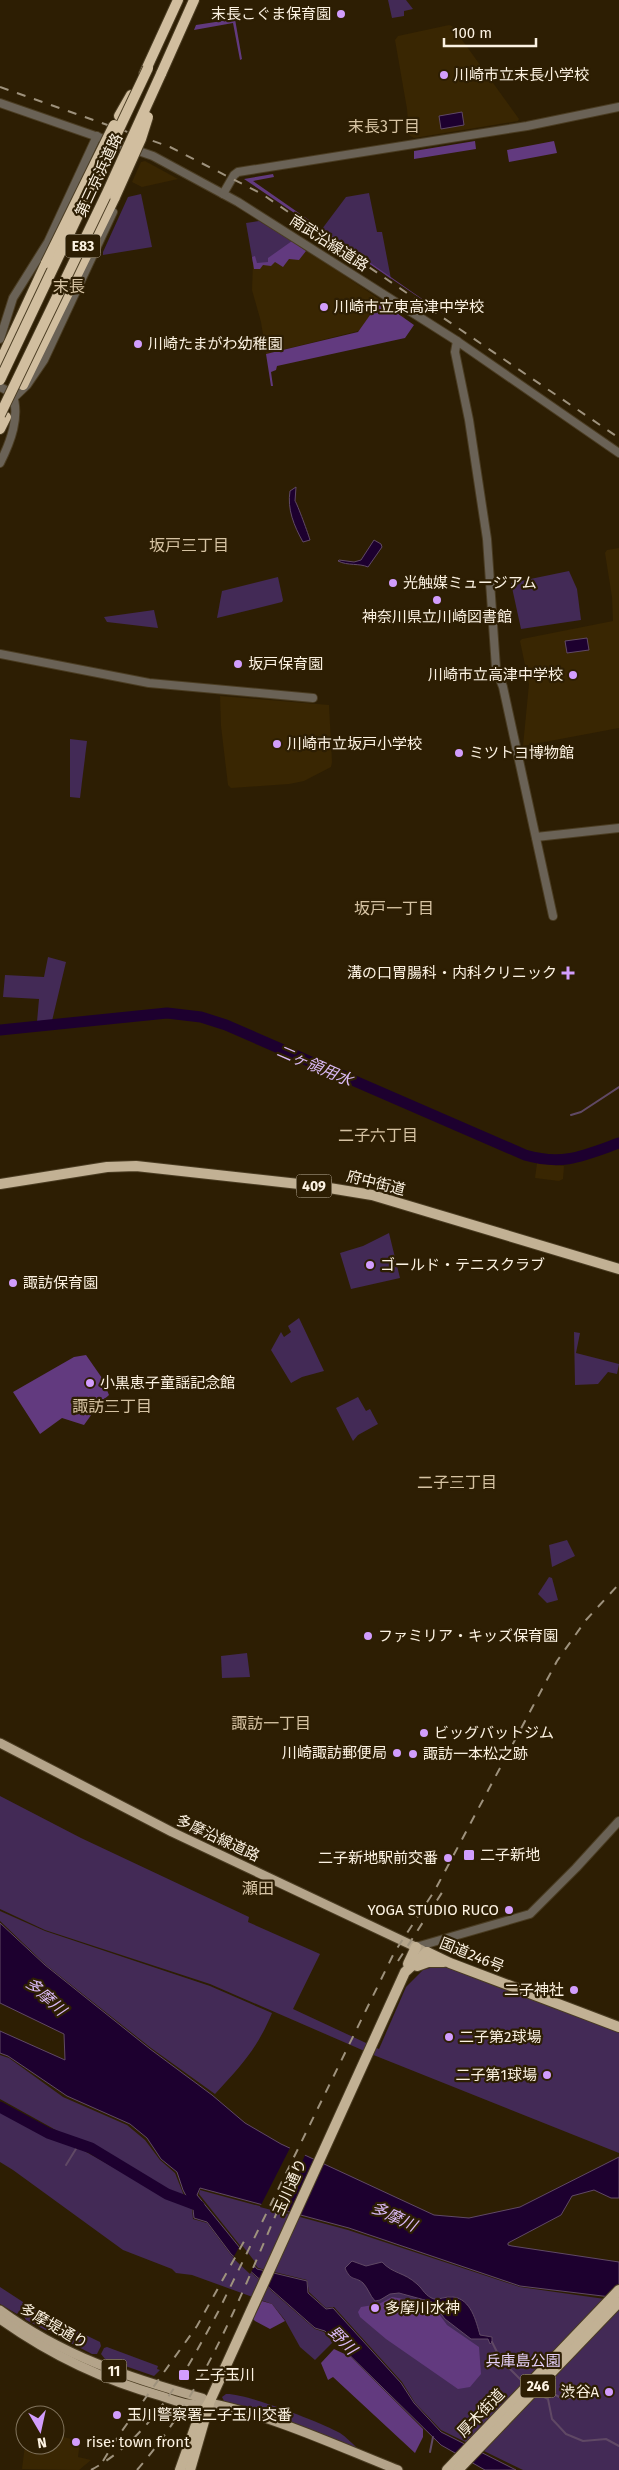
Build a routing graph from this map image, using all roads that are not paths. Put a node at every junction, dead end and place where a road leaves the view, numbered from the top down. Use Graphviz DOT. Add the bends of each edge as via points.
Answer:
graph roads {
  1 [pos="178,0"];
  2 [pos="182,0"];
  3 [pos="188,0"];
  4 [pos="194,0"];
  5 [pos="154,71"];
  6 [pos="0,103"];
  7 [pos="619,107"];
  8 [pos="98,136"];
  9 [pos="139,150"];
  10 [pos="100,188"];
  11 [pos="223,194"];
  12 [pos="0,339"];
  13 [pos="457,341"];
  14 [pos="0,362"];
  15 [pos="32,377"];
  16 [pos="0,380"];
  17 [pos="23,385"];
  18 [pos="2,387"];
  19 [pos="14,398"];
  20 [pos="2,412"];
  21 [pos="0,429"];
  22 [pos="619,453"];
  23 [pos="0,463"];
  24 [pos="0,654"];
  25 [pos="312,698"];
  26 [pos="619,828"];
  27 [pos="536,837"];
  28 [pos="553,916"];
  29 [pos="0,1184"];
  30 [pos="619,1269"];
  31 [pos="0,1743"];
  32 [pos="619,1821"];
  33 [pos="433,1941"];
  34 [pos="420,1957"];
  35 [pos="399,1984"];
  36 [pos="619,2027"];
  37 [pos="619,2290"];
  38 [pos="619,2302"];
  39 [pos="0,2310"];
  40 [pos="0,2318"];
  41 [pos="209,2403"];
  42 [pos="180,2470"];
  43 [pos="190,2470"];
  44 [pos="398,2470"];
  45 [pos="447,2470"];
  46 [pos="458,2470"];
  1 -- 5 [label="highway, 第三京浜道路 / E83"];
  2 -- 5 [label="street"];
  3 -- 5 [label="street"];
  4 -- 5 [label="highway, 第三京浜道路 / E83"];
  5 -- 14 [label="highway, bridge" via="118,116"];
  5 -- 16 [label="highway, 第三京浜道路 / E83, bridge"];
  5 -- 17 [label="highway, bridge" via="141,139"];
  5 -- 20 [label="highway, 第三京浜道路 / E83, bridge" via="102,204"];
  6 -- 8 [label="street, 南武沿線道路"];
  7 -- 11 [label="street" via="527,126 238,172"];
  8 -- 9 [label="street, 南武沿線道路"];
  8 -- 12 [label="street" via="48,242 13,298"];
  9 -- 11 [label="street, 南武沿線道路"];
  9 -- 15 [label="street" via="44,360"];
  10 -- 18 [label="street"];
  11 -- 13 [label="street, 南武沿線道路"];
  13 -- 22 [label="street, 南武沿線道路"];
  13 -- 27 [label="street" via="455,352 487,539 496,668"];
  15 -- 17 [label="street"];
  15 -- 19 [label="street"];
  17 -- 18 [label="street" via="17,389"];
  17 -- 19 [label="street"];
  18 -- 19 [label="street"];
  18 -- 20 [label="street"];
  19 -- 20 [label="street"];
  19 -- 23 [label="street" via="14,424"];
  20 -- 21 [label="highway, 第三京浜道路"];
  24 -- 25 [label="street" via="149,683"];
  26 -- 27 [label="street"];
  27 -- 28 [label="street"];
  29 -- 30 [label="highway, 府中街道 / 409" via="107,1167 136,1166 335,1188 372,1195"];
  31 -- 34 [label="main road, 多摩沿線道路"];
  32 -- 33 [label="street" via="530,1914"];
  33 -- 34 [label="street"];
  33 -- 34 [label="street"];
  34 -- 35 [label="highway, 玉川通り"];
  34 -- 35 [label="highway, 玉川通り" via="404,1972"];
  34 -- 36 [label="highway, 国道246号" via="450,1963"];
  35 -- 41 [label="highway, 玉川通り"];
  37 -- 45 [label="highway, 厚木街道 / 246"];
  38 -- 46 [label="highway, 厚木街道 / 246"];
  39 -- 41 [label="main road, 多摩堤通り / 11" via="77,2356"];
  40 -- 41 [label="main road, 多摩堤通り / 11" via="53,2352 116,2382 192,2405"];
  41 -- 42 [label="highway, 玉川通り" via="196,2422"];
  41 -- 43 [label="highway, 玉川通り"];
  41 -- 44 [label="main road, 多摩堤通り / 11" via="318,2438"];
}
